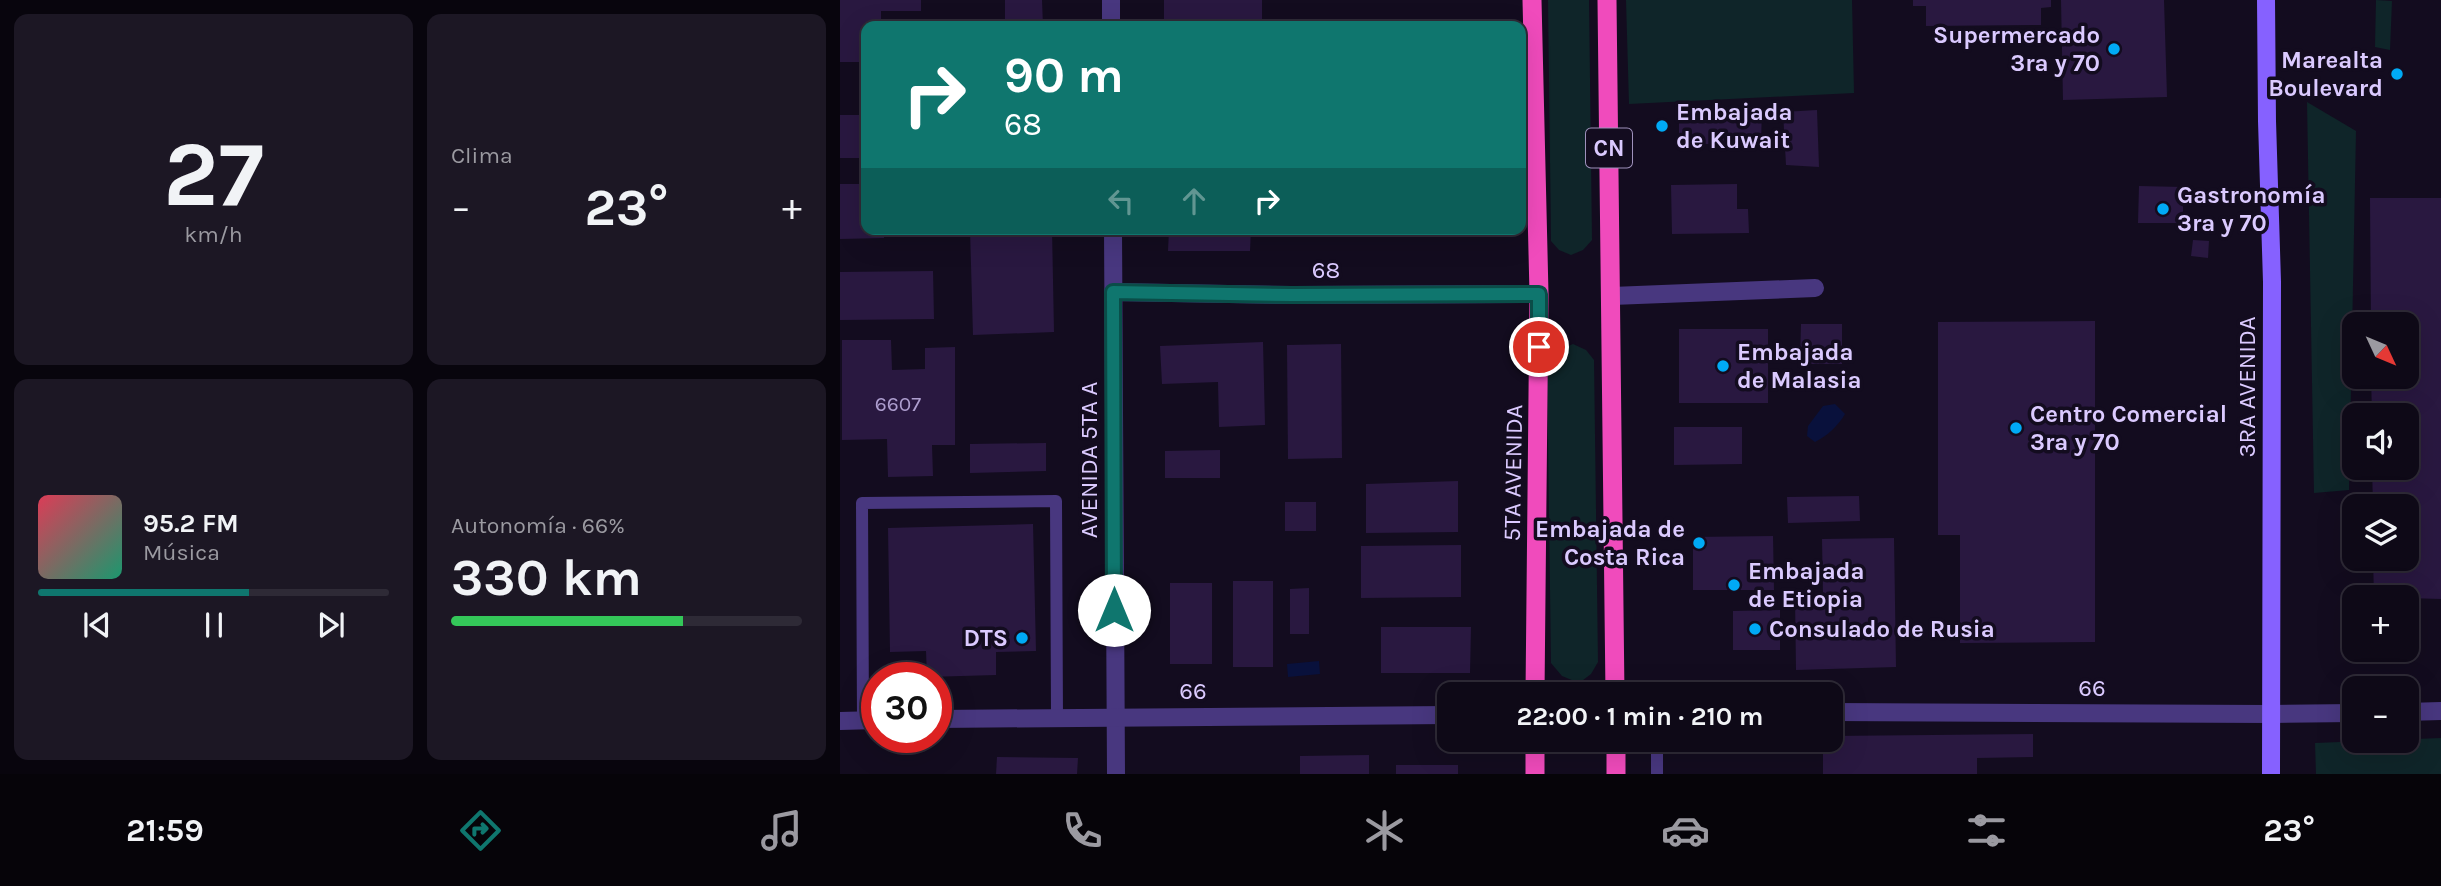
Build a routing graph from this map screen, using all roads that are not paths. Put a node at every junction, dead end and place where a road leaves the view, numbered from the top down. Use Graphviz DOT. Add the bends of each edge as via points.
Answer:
graph roads {
  1 [pos="1111,0"];
  2 [pos="1531,0"];
  3 [pos="1607,0"];
  4 [pos="2266,0"];
  5 [pos="1111,21"];
  6 [pos="1113,235"];
  7 [pos="1815,288"];
  8 [pos="1113,292"];
  9 [pos="1539,294"];
  10 [pos="1612,296"];
  11 [pos="868,662"];
  12 [pos="1535,682"];
  13 [pos="1615,682"];
  14 [pos="2441,711"];
  15 [pos="1843,712"];
  16 [pos="2419,712"];
  17 [pos="2342,713"];
  18 [pos="2271,714"];
  19 [pos="1437,715"];
  20 [pos="1115,716"];
  21 [pos="1057,717"];
  22 [pos="952,719"];
  23 [pos="861,720"];
  24 [pos="840,721"];
  25 [pos="1535,752"];
  26 [pos="1616,752"];
  27 [pos="1657,752"];
  28 [pos="1116,774"];
  29 [pos="1535,774"];
  30 [pos="1616,774"];
  31 [pos="1657,774"];
  32 [pos="2272,774"];
  1 -- 5 [label="street"];
  2 -- 9 [label="highway, 5TA AVENIDA"];
  3 -- 10 [label="highway, CN"];
  4 -- 18 [label="main road, 3RA AVENIDA" via="2272,282"];
  6 -- 8 [label="street, AVENIDA 5TA A"];
  7 -- 10 [label="street"];
  8 -- 9 [label="street, 68"];
  8 -- 20 [label="street, AVENIDA 5TA A"];
  9 -- 12 [label="highway, 5TA AVENIDA"];
  10 -- 13 [label="highway, CN"];
  11 -- 21 [label="lane" via="862,503 1056,501"];
  14 -- 16 [label="street"];
  15 -- 18 [label="street, 66"];
  17 -- 18 [label="street, 66"];
  18 -- 32 [label="main road, 3RA AVENIDA"];
  19 -- 20 [label="street, 66"];
  20 -- 21 [label="street, 66"];
  20 -- 28 [label="street, AVENIDA 5TA A"];
  21 -- 22 [label="street, 66"];
  23 -- 24 [label="street"];
  25 -- 29 [label="highway"];
  26 -- 30 [label="highway"];
  27 -- 31 [label="lane"];
}
